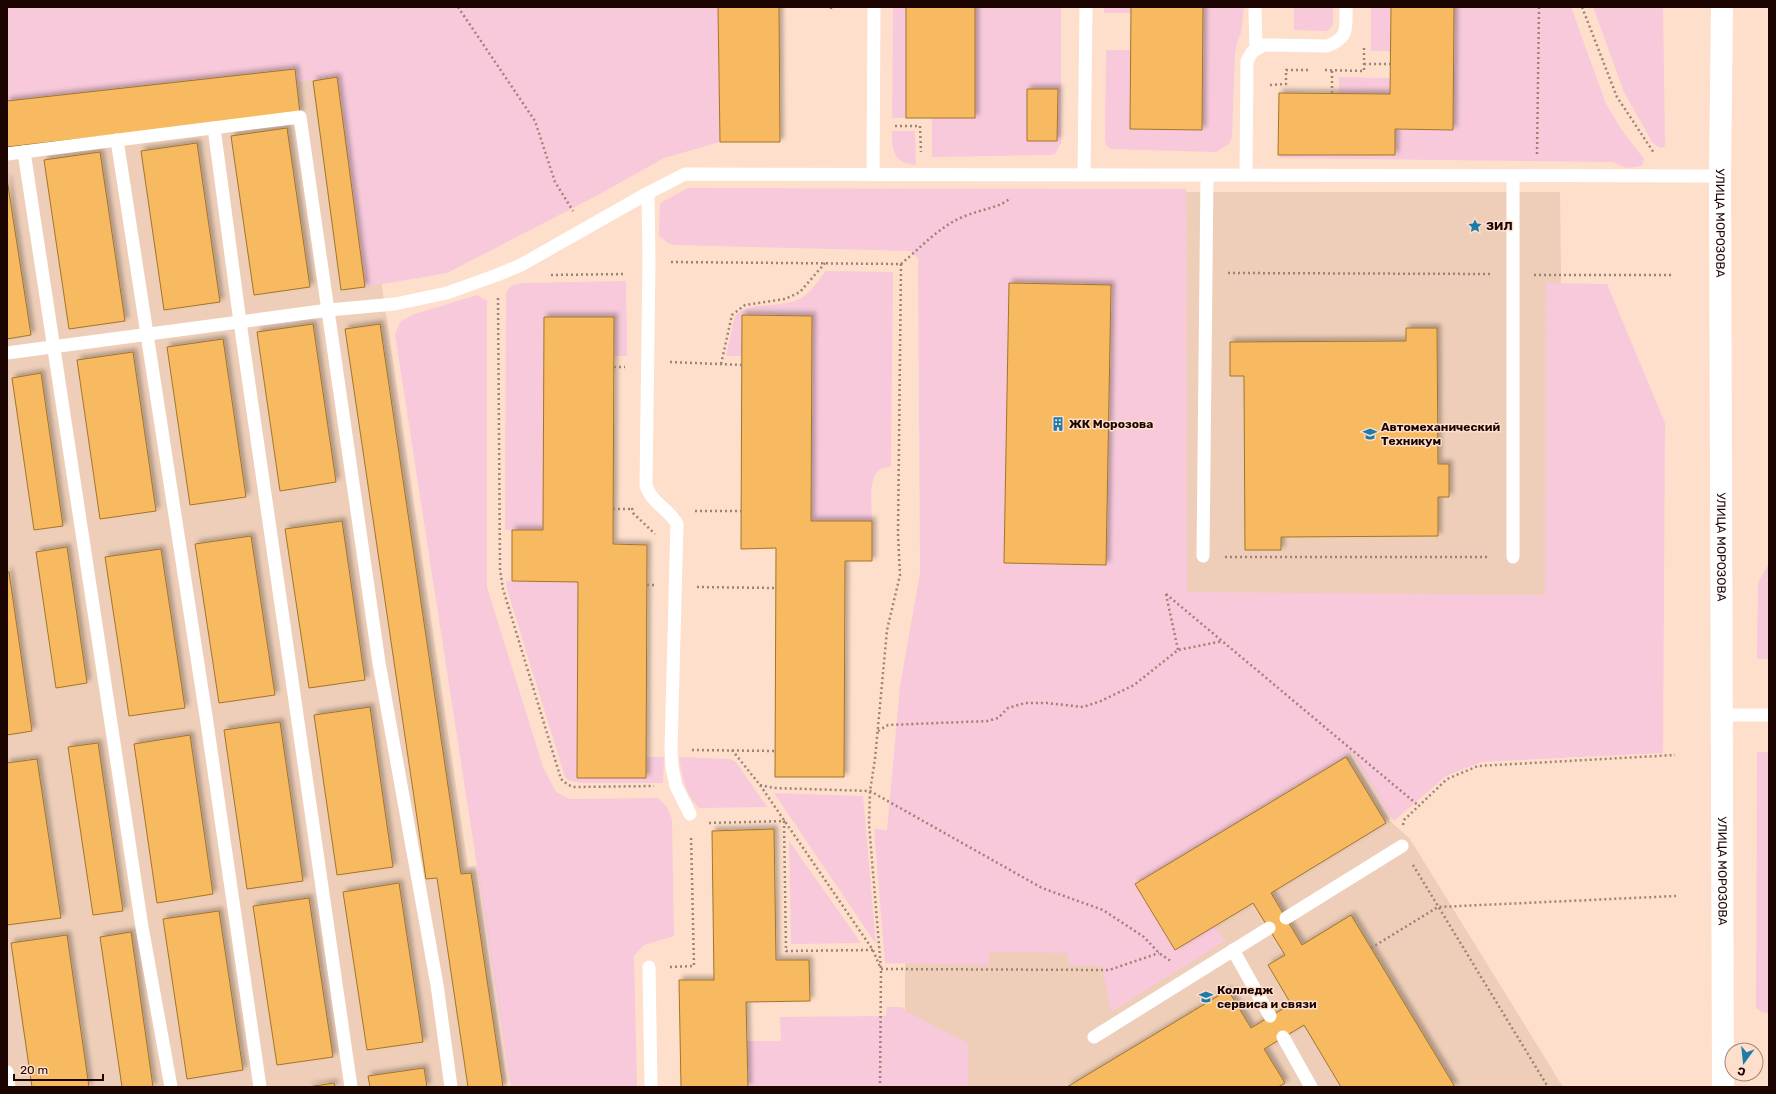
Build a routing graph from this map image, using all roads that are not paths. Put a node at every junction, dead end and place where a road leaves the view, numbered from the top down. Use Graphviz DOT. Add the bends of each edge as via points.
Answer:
graph roads {
  1 [pos="874,7"];
  2 [pos="1086,7"];
  3 [pos="1255,7"];
  4 [pos="1346,7"];
  5 [pos="1722,7"];
  6 [pos="1256,48"];
  7 [pos="214,128"];
  8 [pos="117,140"];
  9 [pos="24,152"];
  10 [pos="7,154"];
  11 [pos="873,174"];
  12 [pos="1084,174"];
  13 [pos="1207,175"];
  14 [pos="1246,175"];
  15 [pos="1513,176"];
  16 [pos="1720,176"];
  17 [pos="648,192"];
  18 [pos="329,310"];
  19 [pos="240,322"];
  20 [pos="147,334"];
  21 [pos="53,347"];
  22 [pos="7,353"];
  23 [pos="1203,556"];
  24 [pos="1513,557"];
  25 [pos="1722,715"];
  26 [pos="1769,715"];
  27 [pos="690,819"];
  28 [pos="1402,846"];
  29 [pos="1286,918"];
  30 [pos="1269,928"];
  31 [pos="1233,950"];
  32 [pos="649,968"];
  33 [pos="1270,1016"];
  34 [pos="1094,1037"];
  35 [pos="1283,1038"];
  36 [pos="7,1072"];
  37 [pos="9,1087"];
  38 [pos="171,1087"];
  39 [pos="260,1087"];
  40 [pos="351,1087"];
  41 [pos="451,1087"];
  42 [pos="651,1087"];
  43 [pos="1311,1087"];
  44 [pos="1723,1087"];
  1 -- 11 [label="lane"];
  2 -- 12 [label="lane"];
  3 -- 6 [label="lane"];
  4 -- 6 [label="lane" via="1346,30 1336,43 1327,46 1264,45"];
  5 -- 16 [label="main road, УЛИЦА МОРОЗОВА"];
  6 -- 14 [label="lane" via="1247,61"];
  7 -- 8 [label="lane"];
  7 -- 18 [label="lane" via="300,118"];
  7 -- 19 [label="lane"];
  8 -- 9 [label="lane"];
  8 -- 20 [label="lane"];
  9 -- 10 [label="lane"];
  9 -- 21 [label="lane"];
  11 -- 12 [label="lane"];
  11 -- 17 [label="lane" via="686,174"];
  12 -- 13 [label="lane"];
  13 -- 14 [label="lane"];
  13 -- 23 [label="lane"];
  14 -- 15 [label="lane"];
  15 -- 16 [label="lane"];
  15 -- 24 [label="lane"];
  16 -- 25 [label="main road, УЛИЦА МОРОЗОВА"];
  17 -- 18 [label="lane" via="521,265 497,276 447,293 395,304"];
  17 -- 27 [label="lane" via="646,485 655,502 673,517 677,524 672,767 676,786"];
  18 -- 19 [label="lane"];
  18 -- 41 [label="lane" via="379,663 438,985"];
  19 -- 20 [label="lane"];
  19 -- 40 [label="lane"];
  20 -- 21 [label="lane"];
  20 -- 39 [label="lane"];
  21 -- 22 [label="lane"];
  21 -- 38 [label="lane" via="142,927"];
  25 -- 26 [label="lane"];
  25 -- 44 [label="main road, УЛИЦА МОРОЗОВА"];
  28 -- 29 [label="lane"];
  30 -- 31 [label="lane"];
  31 -- 33 [label="lane"];
  31 -- 34 [label="lane"];
  32 -- 42 [label="lane"];
  35 -- 43 [label="lane"];
  36 -- 37 [label="lane"];
}
